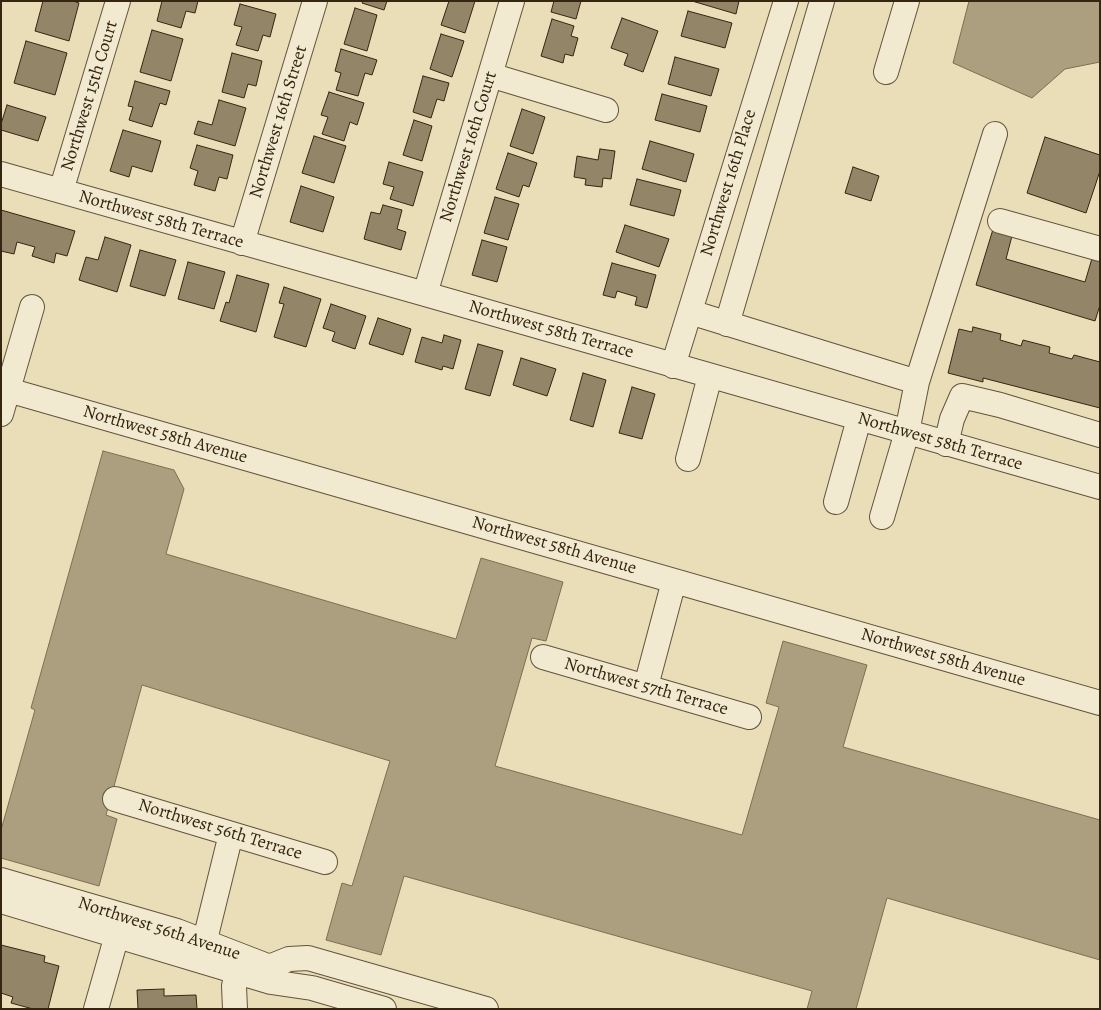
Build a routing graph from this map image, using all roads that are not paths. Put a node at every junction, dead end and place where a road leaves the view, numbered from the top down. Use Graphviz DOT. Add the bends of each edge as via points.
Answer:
graph roads {
  1 [pos="118,1"];
  2 [pos="315,1"];
  3 [pos="512,1"];
  4 [pos="786,1"];
  5 [pos="822,1"];
  6 [pos="907,1"];
  7 [pos="886,72"];
  8 [pos="490,75"];
  9 [pos="606,110"];
  10 [pos="995,134"];
  11 [pos="1,174"];
  12 [pos="61,191"];
  13 [pos="1000,221"];
  14 [pos="242,242"];
  15 [pos="1100,249"];
  16 [pos="425,294"];
  17 [pos="32,308"];
  18 [pos="690,312"];
  19 [pos="727,324"];
  20 [pos="673,366"];
  21 [pos="710,376"];
  22 [pos="917,382"];
  23 [pos="8,390"];
  24 [pos="1,414"];
  25 [pos="859,419"];
  26 [pos="906,432"];
  27 [pos="1100,435"];
  28 [pos="946,444"];
  29 [pos="688,459"];
  30 [pos="1100,487"];
  31 [pos="836,502"];
  32 [pos="882,517"];
  33 [pos="674,581"];
  34 [pos="543,657"];
  35 [pos="646,686"];
  36 [pos="1100,703"];
  37 [pos="749,717"];
  38 [pos="115,799"];
  39 [pos="231,834"];
  40 [pos="325,862"];
  41 [pos="1,880"];
  42 [pos="1,901"];
  43 [pos="117,935"];
  44 [pos="202,951"];
  45 [pos="269,967"];
  46 [pos="236,971"];
  47 [pos="312,988"];
  48 [pos="96,1009"];
  49 [pos="235,1009"];
  50 [pos="384,1009"];
  51 [pos="486,1009"];
  1 -- 12 [label="street, Northwest 15th Court"];
  2 -- 14 [label="street, Northwest 16th Street"];
  3 -- 8 [label="street, Northwest 16th Court"];
  4 -- 18 [label="street, Northwest 16th Place"];
  5 -- 19 [label="street"];
  6 -- 7 [label="street"];
  8 -- 9 [label="street"];
  8 -- 16 [label="street, Northwest 16th Court"];
  10 -- 22 [label="street"];
  11 -- 12 [label="street, Northwest 58th Terrace"];
  12 -- 14 [label="street, Northwest 58th Terrace"];
  13 -- 15 [label="street"];
  14 -- 16 [label="street, Northwest 58th Terrace"];
  16 -- 20 [label="street, Northwest 58th Terrace"];
  17 -- 23 [label="street"];
  18 -- 19 [label="street"];
  18 -- 20 [label="street, Northwest 16th Place"];
  19 -- 22 [label="street"];
  20 -- 21 [label="street, Northwest 58th Terrace"];
  21 -- 25 [label="street, Northwest 58th Terrace"];
  21 -- 29 [label="street"];
  22 -- 26 [label="street"];
  23 -- 24 [label="street"];
  23 -- 33 [label="street, Northwest 58th Avenue"];
  25 -- 26 [label="street, Northwest 58th Terrace"];
  25 -- 31 [label="street"];
  26 -- 28 [label="street, Northwest 58th Terrace"];
  26 -- 32 [label="street"];
  27 -- 28 [label="street" via="962,396"];
  28 -- 30 [label="street, Northwest 58th Terrace"];
  33 -- 35 [label="street"];
  33 -- 36 [label="street, Northwest 58th Avenue"];
  34 -- 35 [label="street, Northwest 57th Terrace"];
  35 -- 37 [label="street, Northwest 57th Terrace"];
  38 -- 39 [label="street, Northwest 56th Terrace"];
  39 -- 40 [label="street, Northwest 56th Terrace"];
  39 -- 44 [label="street"];
  41 -- 44 [label="street, Northwest 56th Avenue" via="177,931"];
  42 -- 43 [label="street, Northwest 56th Avenue"];
  43 -- 44 [label="street, Northwest 56th Avenue"];
  43 -- 48 [label="street"];
  44 -- 45 [label="street, Northwest 56th Avenue"];
  44 -- 46 [label="street, Northwest 56th Avenue"];
  45 -- 47 [label="street, Northwest 56th Avenue"];
  45 -- 51 [label="street" via="289,959 308,958"];
  46 -- 47 [label="street, Northwest 56th Avenue" via="271,982"];
  46 -- 49 [label="street"];
  47 -- 50 [label="street, Northwest 56th Avenue"];
}
